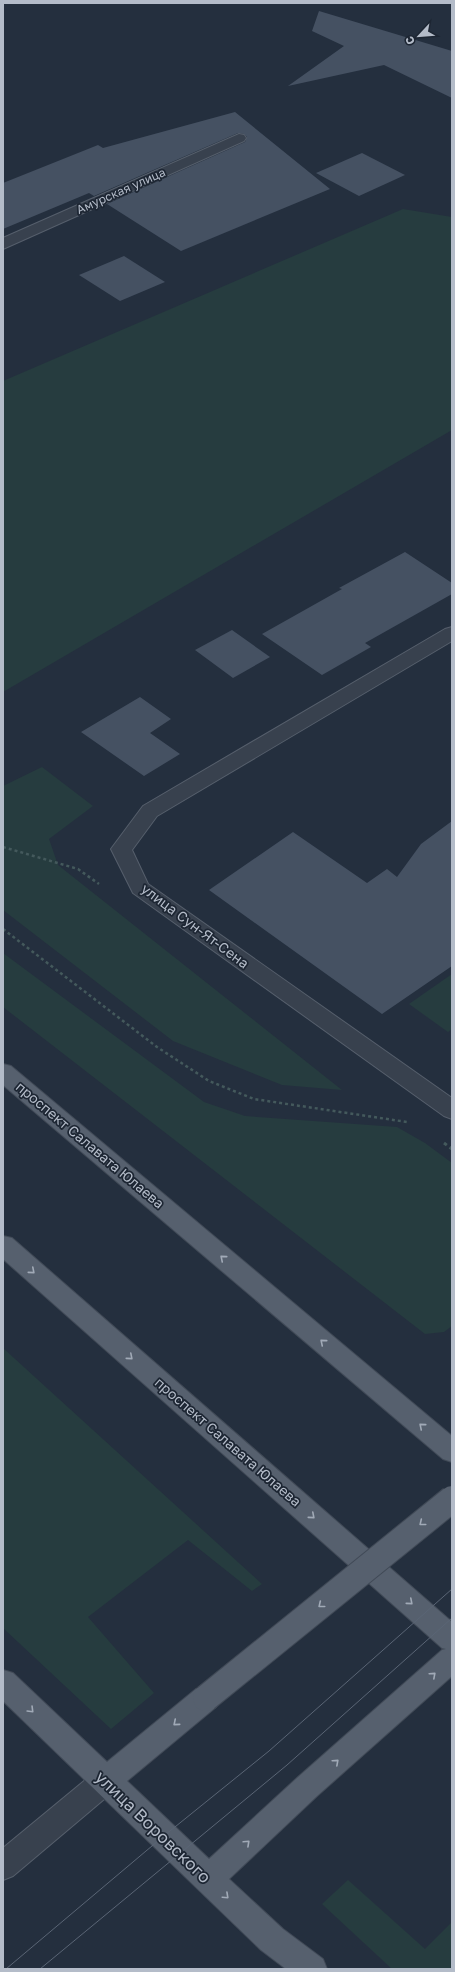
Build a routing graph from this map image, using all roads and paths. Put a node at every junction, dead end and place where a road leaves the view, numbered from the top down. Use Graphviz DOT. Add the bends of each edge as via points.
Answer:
graph roads {
  1 [pos="240,138"];
  2 [pos="3,244"];
  3 [pos="452,633"];
  4 [pos="3,929"];
  5 [pos="3,1072"];
  6 [pos="452,1110"];
  7 [pos="410,1122"];
  8 [pos="3,1245"];
  9 [pos="452,1451"];
  10 [pos="452,1499"];
  11 [pos="452,1639"];
  12 [pos="452,1659"];
  13 [pos="3,1682"];
  14 [pos="105,1781"];
  15 [pos="3,1866"];
  16 [pos="208,1880"];
  17 [pos="302,1964"];
  1 -- 2 [label="street, Амурская улица"];
  3 -- 6 [label="street, улица Сун-Ят-Сена" via="150,811 121,849 140,888"];
  4 -- 7 [label="path" via="158,1047 209,1081 254,1098"];
  9 -- 5 [label="main road, проспект Салавата Юлаева, one-way"];
  8 -- 11 [label="main road, проспект Салавата Юлаева, one-way"];
  10 -- 14 [label="main road, one-way, bridge"];
  16 -- 12 [label="main road, one-way"];
  13 -- 14 [label="main road, улица Воровского, one-way"];
  14 -- 15 [label="street"];
  14 -- 16 [label="main road, улица Воровского" via="165,1835"];
  16 -- 17 [label="main road, улица Воровского, one-way"];
}
